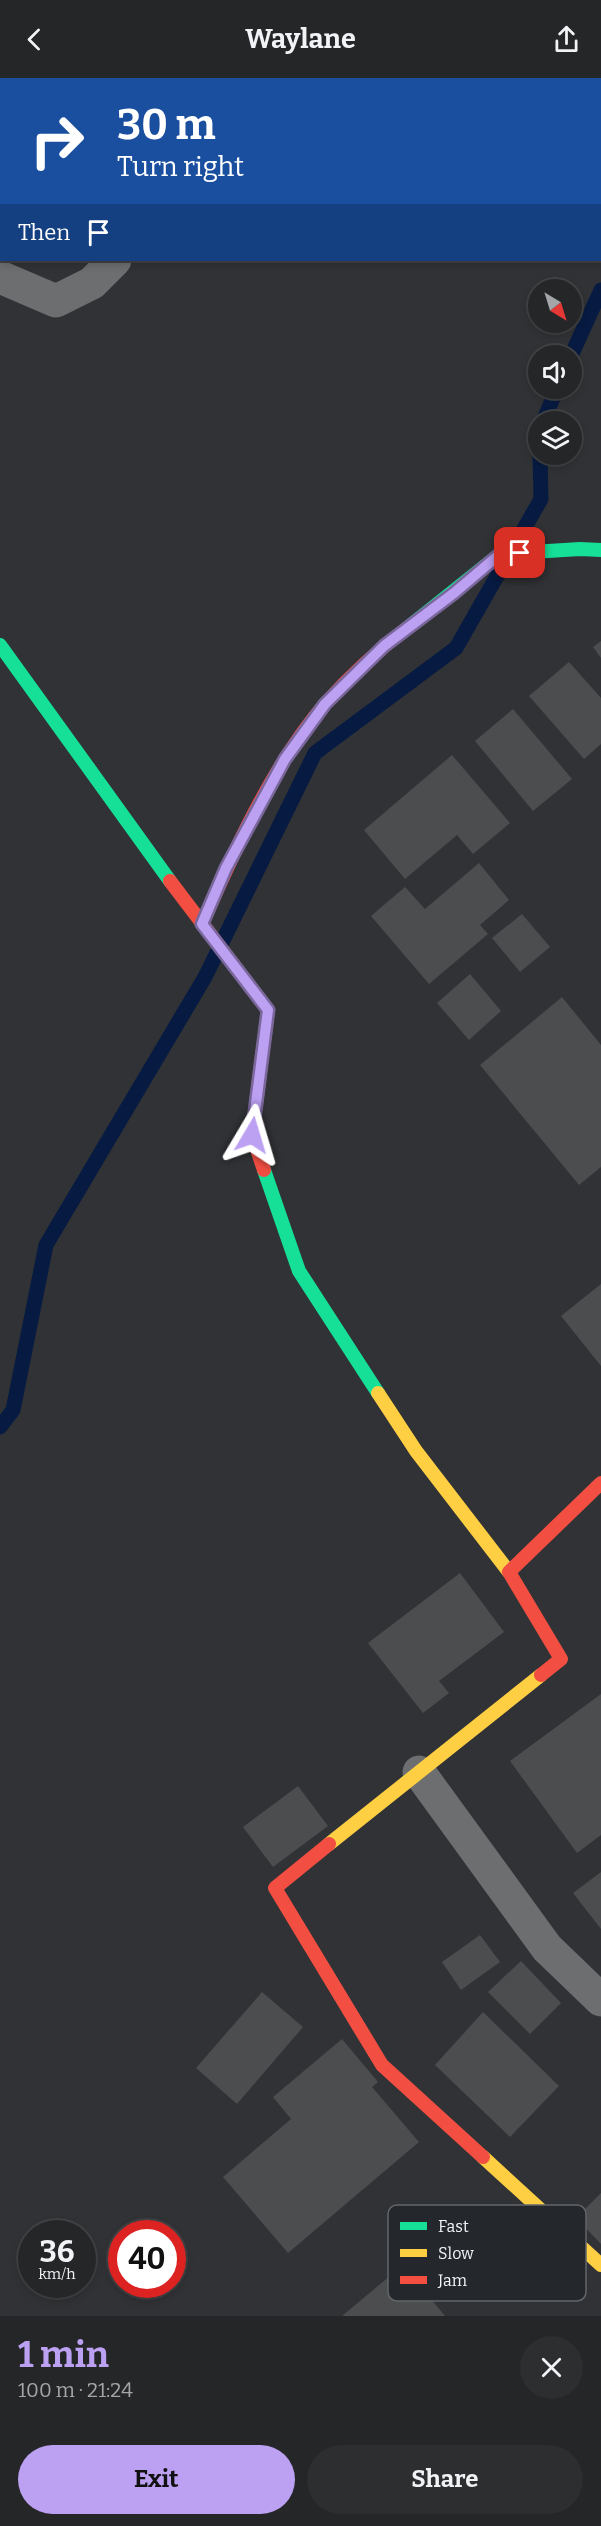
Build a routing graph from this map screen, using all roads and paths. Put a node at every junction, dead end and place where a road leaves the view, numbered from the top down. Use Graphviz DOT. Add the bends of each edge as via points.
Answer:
graph roads {
  1 [pos="114,261"];
  2 [pos="0,277"];
  3 [pos="601,550"];
  4 [pos="0,645"];
  5 [pos="202,924"];
  6 [pos="601,1483"];
  7 [pos="508,1572"];
  8 [pos="419,1772"];
  9 [pos="601,2000"];
  10 [pos="535,2205"];
  11 [pos="586,2251"];
  12 [pos="601,2265"];
  1 -- 2 [label="street" via="92,283 56,302"];
  3 -- 5 [label="street" via="500,554 384,646 325,704 285,759 226,868"];
  4 -- 5 [label="street"];
  5 -- 7 [label="street" via="268,1010 252,1135 299,1271 416,1451"];
  6 -- 7 [label="street"];
  7 -- 8 [label="street" via="561,1659"];
  8 -- 9 [label="street" via="547,1948"];
  8 -- 10 [label="street" via="275,1888 382,2065"];
  11 -- 12 [label="street"];
}
